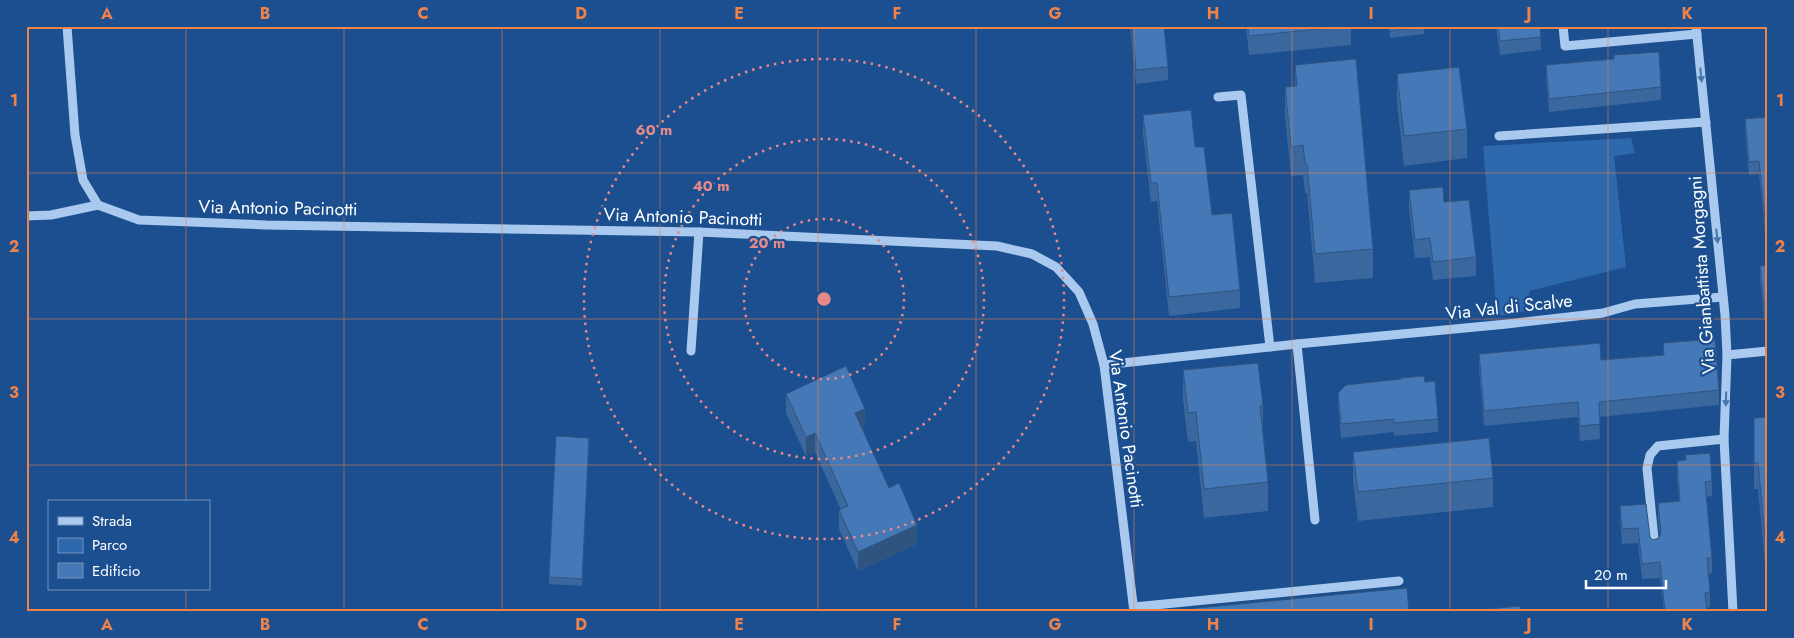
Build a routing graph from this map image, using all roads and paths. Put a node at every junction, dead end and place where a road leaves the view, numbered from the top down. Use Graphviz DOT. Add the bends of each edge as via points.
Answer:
graph roads {
  1 [pos="67,26"];
  2 [pos="1563,26"];
  3 [pos="1697,30"];
  4 [pos="1218,97"];
  5 [pos="1706,122"];
  6 [pos="1499,136"];
  7 [pos="98,205"];
  8 [pos="26,216"];
  9 [pos="699,232"];
  10 [pos="1723,297"];
  11 [pos="1297,344"];
  12 [pos="1270,347"];
  13 [pos="691,351"];
  14 [pos="1768,351"];
  15 [pos="1727,355"];
  16 [pos="1104,365"];
  17 [pos="1724,439"];
  18 [pos="1315,520"];
  19 [pos="1655,549"];
  20 [pos="1399,581"];
  21 [pos="1134,609"];
  22 [pos="1733,612"];
  1 -- 7 [label="street" via="75,135 82,180"];
  2 -- 3 [label="street" via="1564,46"];
  3 -- 5 [label="street, Via Gianbattista Morgagni, one-way"];
  4 -- 12 [label="street" via="1241,95"];
  5 -- 6 [label="street"];
  5 -- 10 [label="street, Via Gianbattista Morgagni, one-way"];
  7 -- 8 [label="street" via="51,215"];
  7 -- 9 [label="street, Via Antonio Pacinotti" via="139,220"];
  9 -- 13 [label="street"];
  9 -- 16 [label="street, Via Antonio Pacinotti" via="997,246 1032,254 1056,267 1079,292 1093,324"];
  10 -- 11 [label="street, Via Val di Scalve" via="1644,303 1604,313 1507,324"];
  10 -- 15 [label="street, Via Gianbattista Morgagni"];
  11 -- 12 [label="street, Via Val di Scalve"];
  11 -- 18 [label="street"];
  12 -- 16 [label="street, Via Val di Scalve"];
  14 -- 15 [label="street"];
  15 -- 17 [label="street, Via Gianbattista Morgagni, one-way"];
  16 -- 21 [label="street, Via Antonio Pacinotti"];
  17 -- 19 [label="street" via="1658,446 1650,455 1647,468"];
  17 -- 22 [label="street, Via Gianbattista Morgagni"];
  20 -- 21 [label="street"];
}
